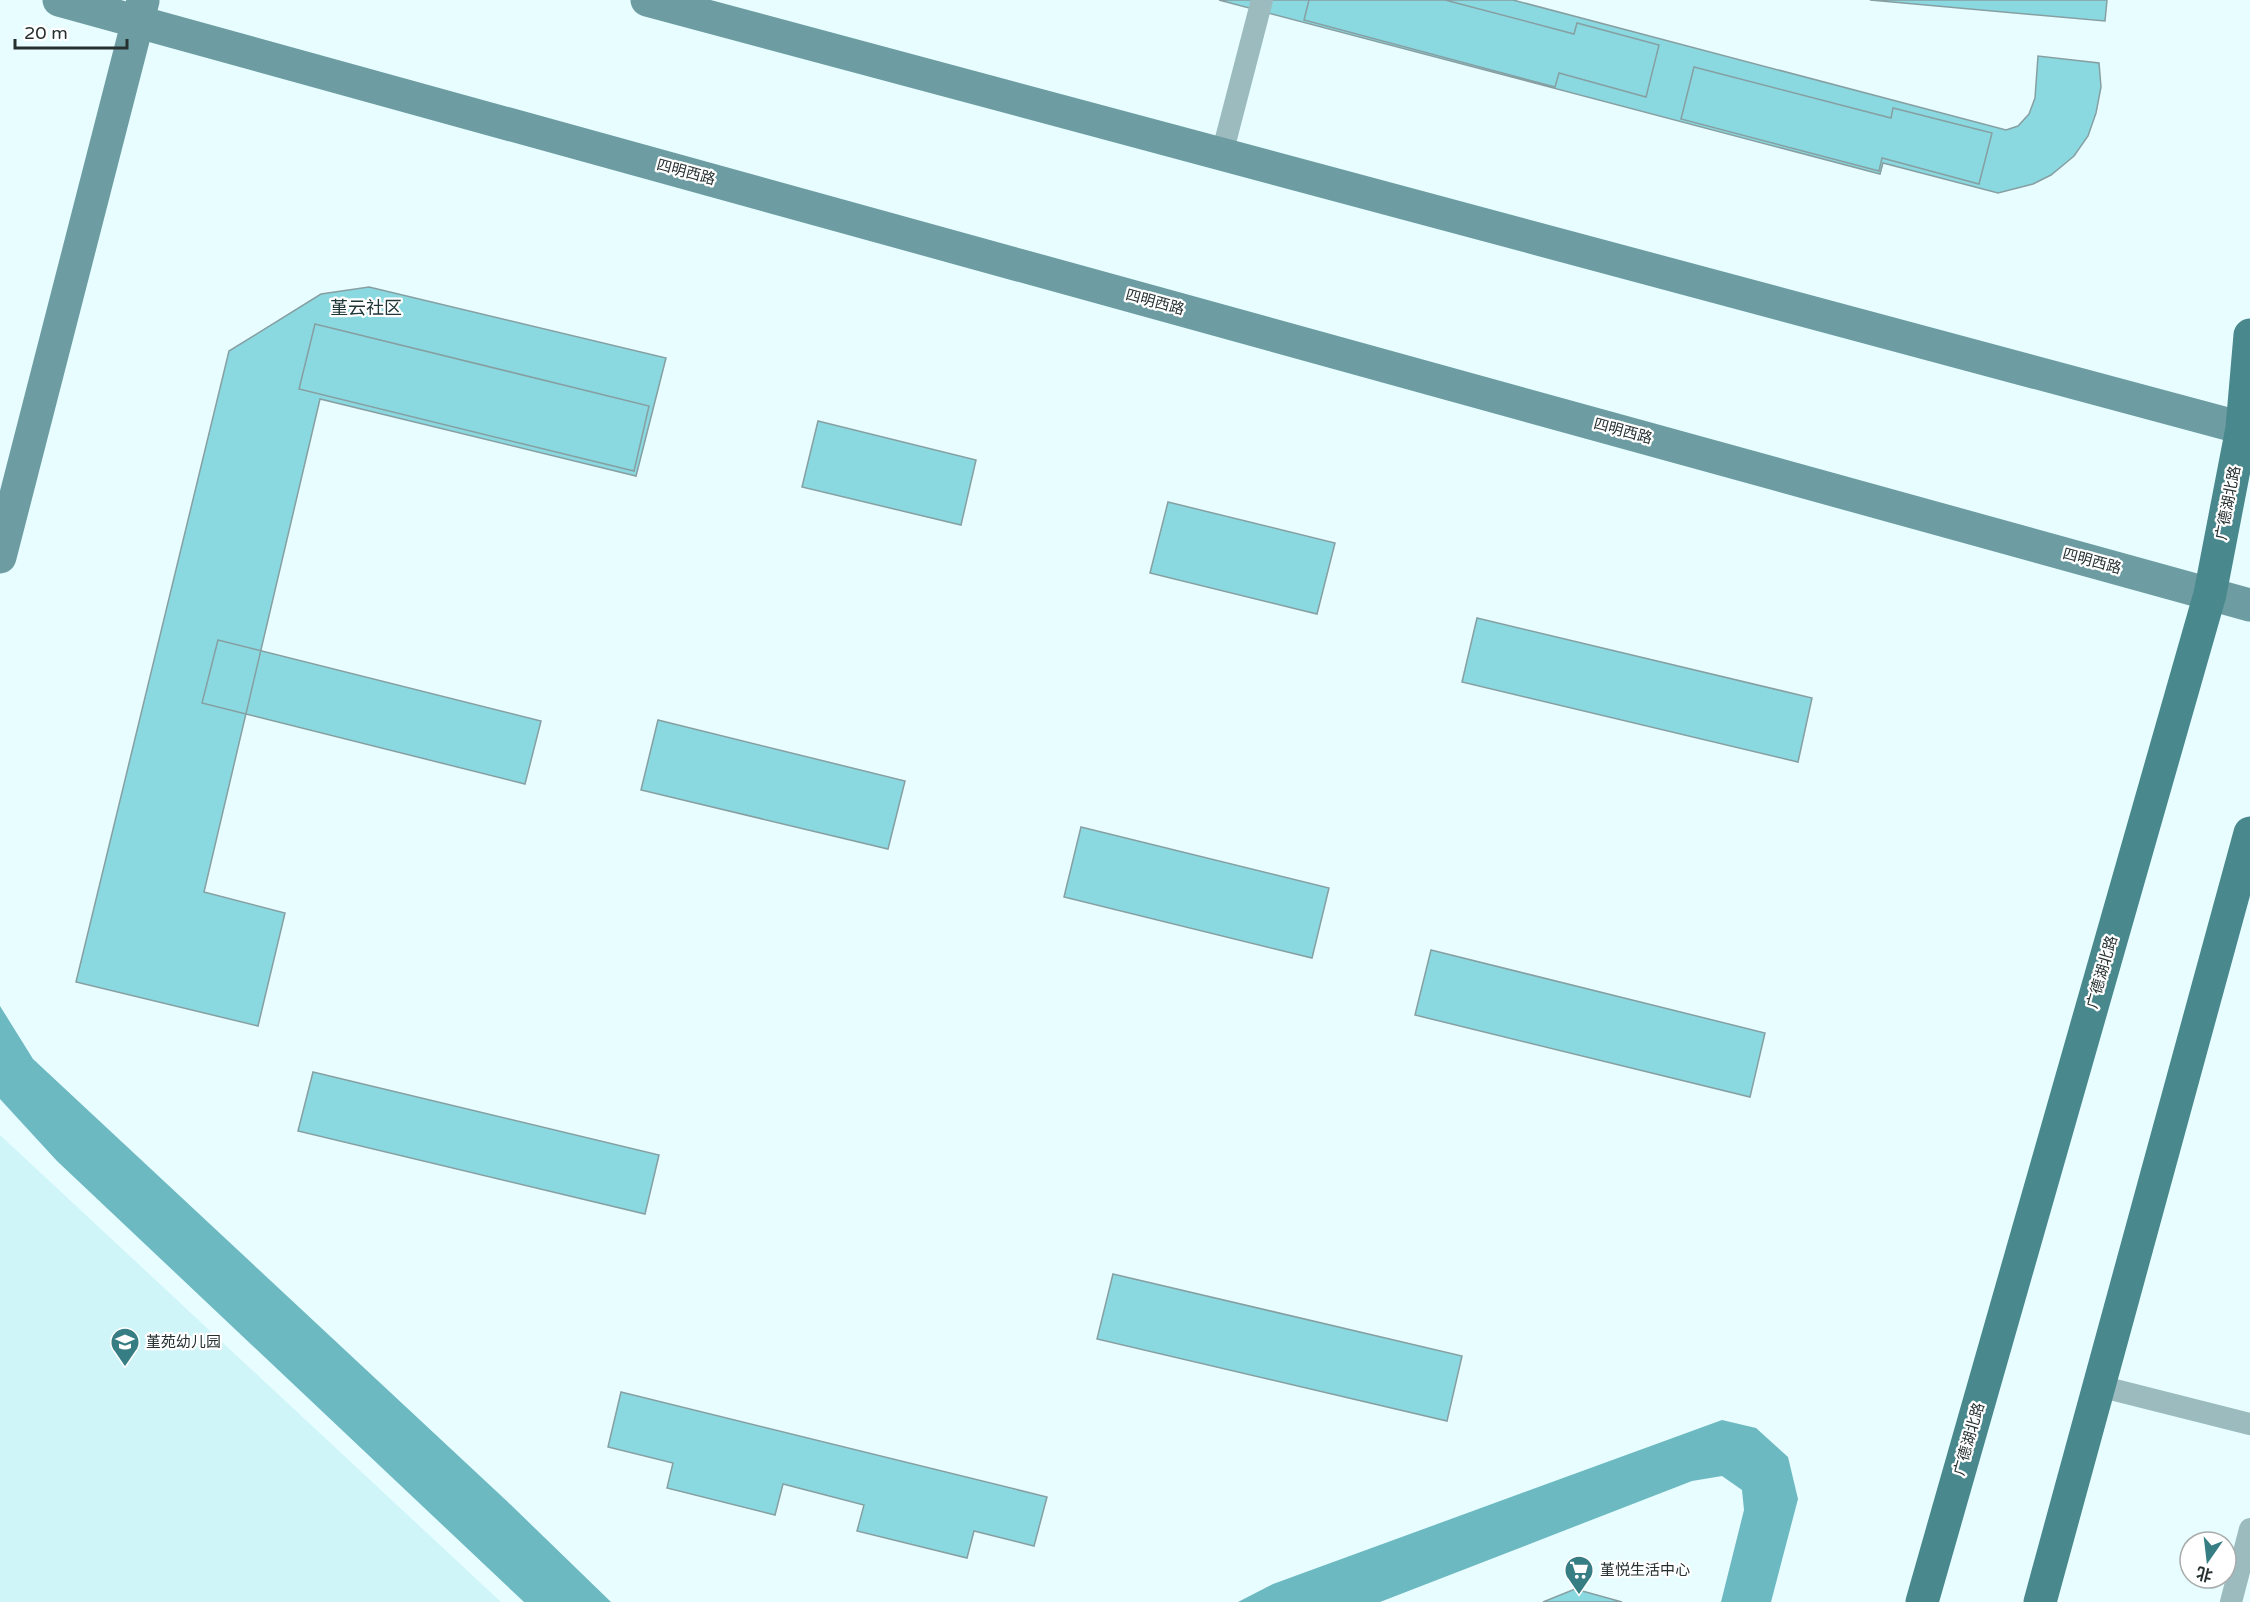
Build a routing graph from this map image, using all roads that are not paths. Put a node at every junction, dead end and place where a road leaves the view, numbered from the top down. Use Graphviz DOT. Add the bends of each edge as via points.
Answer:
graph roads {
  1 [pos="59,0"];
  2 [pos="647,0"];
  3 [pos="1262,0"];
  4 [pos="141,10"];
  5 [pos="1222,154"];
  6 [pos="2250,335"];
  7 [pos="2246,429"];
  8 [pos="0,557"];
  9 [pos="2210,594"];
  10 [pos="2250,605"];
  11 [pos="2250,833"];
  12 [pos="2099,1386"];
  13 [pos="2250,1424"];
  14 [pos="2250,1529"];
  15 [pos="1922,1602"];
  16 [pos="2040,1602"];
  17 [pos="2231,1602"];
  1 -- 4 [label="main road, 四明西路"];
  2 -- 5 [label="main road"];
  3 -- 5 [label="lane"];
  4 -- 8 [label="main road"];
  4 -- 9 [label="main road, 四明西路"];
  5 -- 7 [label="main road"];
  6 -- 7 [label="main road, 广德湖北路"];
  7 -- 9 [label="main road, 广德湖北路"];
  9 -- 10 [label="main road, 四明西路"];
  9 -- 15 [label="main road, 广德湖北路"];
  11 -- 12 [label="main road"];
  12 -- 13 [label="lane"];
  12 -- 16 [label="main road"];
  14 -- 17 [label="lane"];
}
